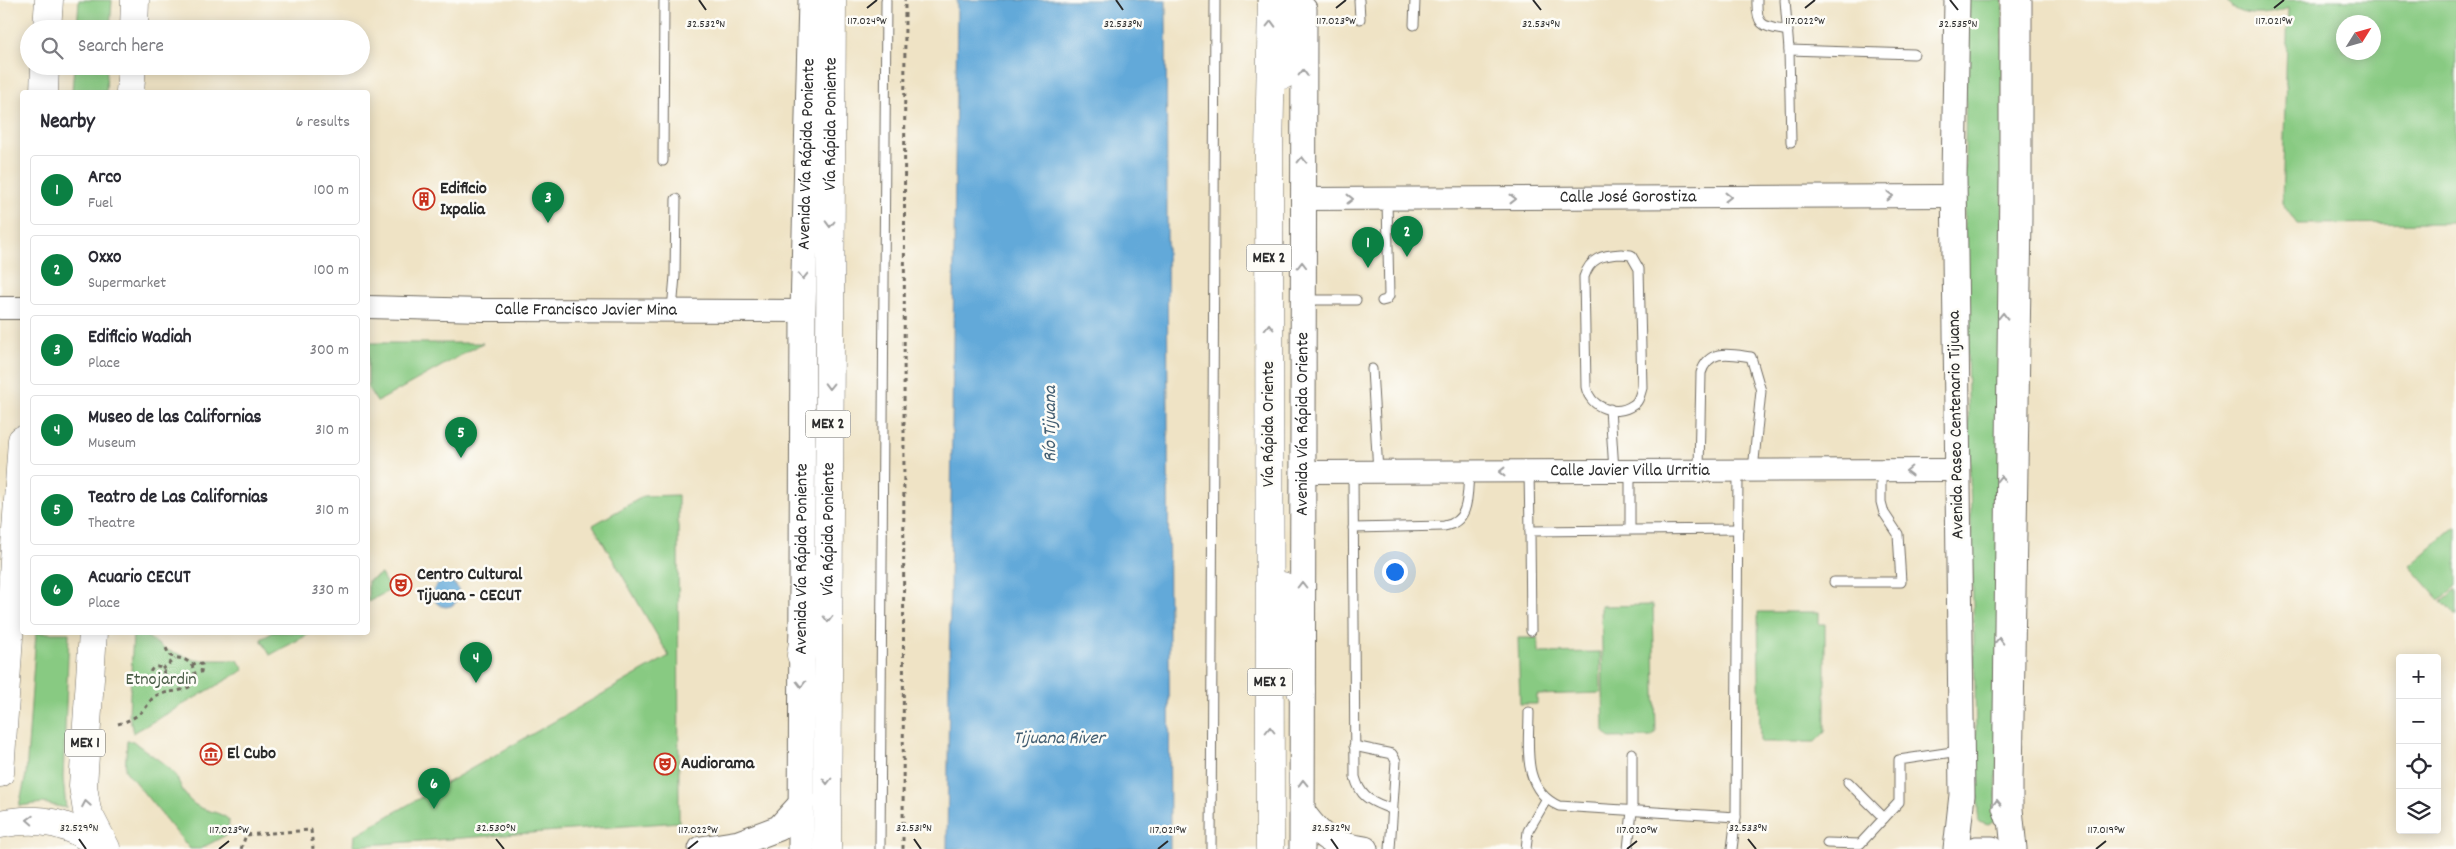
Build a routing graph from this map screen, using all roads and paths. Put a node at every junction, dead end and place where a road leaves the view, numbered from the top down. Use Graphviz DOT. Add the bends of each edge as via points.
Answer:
graph roads {
  1 [pos="49,0"];
  2 [pos="135,0"];
  3 [pos="664,0"];
  4 [pos="811,0"];
  5 [pos="832,0"];
  6 [pos="886,0"];
  7 [pos="905,0"];
  8 [pos="1215,0"];
  9 [pos="1272,0"];
  10 [pos="1298,0"];
  11 [pos="1304,0"];
  12 [pos="1359,0"];
  13 [pos="1415,0"];
  14 [pos="1757,0"];
  15 [pos="1785,0"];
  16 [pos="1957,0"];
  17 [pos="1967,0"];
  18 [pos="2004,0"];
  19 [pos="2019,0"];
  20 [pos="1360,19"];
  21 [pos="48,20"];
  22 [pos="134,20"];
  23 [pos="1414,25"];
  24 [pos="1788,31"];
  25 [pos="1789,50"];
  26 [pos="1914,54"];
  27 [pos="45,75"];
  28 [pos="131,75"];
  29 [pos="44,90"];
  30 [pos="130,90"];
  31 [pos="1791,142"];
  32 [pos="1268,153"];
  33 [pos="663,161"];
  34 [pos="1954,196"];
  35 [pos="676,199"];
  36 [pos="1302,199"];
  37 [pos="1387,200"];
  38 [pos="1302,300"];
  39 [pos="1356,300"];
  40 [pos="1382,300"];
  41 [pos="370,307"];
  42 [pos="0,308"];
  43 [pos="20,308"];
  44 [pos="672,310"];
  45 [pos="803,311"];
  46 [pos="1372,369"];
  47 [pos="1610,409"];
  48 [pos="828,468"];
  49 [pos="20,470"];
  50 [pos="1958,470"];
  51 [pos="1302,472"];
  52 [pos="1353,472"];
  53 [pos="1378,472"];
  54 [pos="1468,472"];
  55 [pos="1529,472"];
  56 [pos="1622,472"];
  57 [pos="1699,472"];
  58 [pos="1745,472"];
  59 [pos="1881,472"];
  60 [pos="1270,516"];
  61 [pos="1353,528"];
  62 [pos="1630,529"];
  63 [pos="1738,529"];
  64 [pos="1530,531"];
  65 [pos="1834,582"];
  66 [pos="1531,630"];
  67 [pos="93,635"];
  68 [pos="166,648"];
  69 [pos="801,655"];
  70 [pos="176,659"];
  71 [pos="192,665"];
  72 [pos="162,669"];
  73 [pos="194,673"];
  74 [pos="1301,691"];
  75 [pos="1529,712"];
  76 [pos="118,724"];
  77 [pos="1354,746"];
  78 [pos="1962,751"];
  79 [pos="1632,753"];
  80 [pos="0,773"];
  81 [pos="1848,782"];
  82 [pos="1546,800"];
  83 [pos="802,803"];
  84 [pos="1393,810"];
  85 [pos="1632,811"];
  86 [pos="1304,814"];
  87 [pos="1736,818"];
  88 [pos="1884,818"];
  89 [pos="0,824"];
  90 [pos="1827,843"];
  91 [pos="106,849"];
  92 [pos="241,849"];
  93 [pos="313,849"];
  94 [pos="701,849"];
  95 [pos="801,849"];
  96 [pos="827,849"];
  97 [pos="880,849"];
  98 [pos="903,849"];
  99 [pos="1211,849"];
  100 [pos="1270,849"];
  101 [pos="1302,849"];
  102 [pos="1365,849"];
  103 [pos="1390,849"];
  104 [pos="1526,849"];
  105 [pos="1628,849"];
  106 [pos="1732,849"];
  107 [pos="1956,849"];
  108 [pos="1976,849"];
  109 [pos="1992,849"];
  110 [pos="2014,849"];
  1 -- 21 [label="main road"];
  2 -- 22 [label="main road"];
  3 -- 33 [label="lane"];
  4 -- 45 [label="main road, Avenida Vía Rápida Poniente, one-way"];
  5 -- 48 [label="main road, Vía Rápida Poniente / MEX 2, one-way"];
  6 -- 97 [label="lane"];
  7 -- 98 [label="path"];
  8 -- 99 [label="lane"];
  32 -- 9 [label="main road, Vía Rápida Oriente / MEX 2, one-way"];
  10 -- 32 [label="main road"];
  36 -- 11 [label="main road, Avenida Vía Rápida Oriente, one-way"];
  12 -- 20 [label="lane"];
  13 -- 23 [label="lane"];
  14 -- 24 [label="lane" via="1756,13 1760,23"];
  15 -- 24 [label="lane"];
  16 -- 34 [label="main road, Avenida Paseo Centenario Tijuana"];
  17 -- 107 [label="lane" via="1962,220 1971,810"];
  110 -- 18 [label="lane, one-way" via="1997,810"];
  19 -- 110 [label="main road" via="2010,809"];
  24 -- 25 [label="lane"];
  25 -- 26 [label="lane"];
  25 -- 31 [label="lane"];
  27 -- 29 [label="main road"];
  28 -- 30 [label="main road"];
  60 -- 32 [label="main road, Vía Rápida Oriente / MEX 2, one-way"];
  37 -- 34 [label="street, Calle José Gorostiza, one-way"];
  34 -- 50 [label="main road, Avenida Paseo Centenario Tijuana"];
  35 -- 44 [label="lane" via="676,276"];
  36 -- 37 [label="street, Calle José Gorostiza, one-way"];
  38 -- 36 [label="main road, Avenida Vía Rápida Oriente, one-way"];
  37 -- 40 [label="lane" via="1389,296"];
  38 -- 39 [label="lane"];
  38 -- 51 [label="main road, Avenida Vía Rápida Oriente"];
  41 -- 44 [label="street, Calle Francisco Javier Mina"];
  42 -- 43 [label="street"];
  44 -- 45 [label="street, Calle Francisco Javier Mina"];
  45 -- 69 [label="main road, Avenida Vía Rápida Poniente"];
  46 -- 53 [label="lane"];
  47 -- 47 [label="lane" via="1633,406 1642,388 1639,269 1631,256 1621,254 1595,259 1584,277 1586,387 1592,402"];
  47 -- 56 [label="lane"];
  48 -- 69 [label="main road"];
  48 -- 96 [label="main road, Vía Rápida Poniente / MEX 2, one-way"];
  49 -- 80 [label="main road"];
  50 -- 59 [label="street, Calle Javier Villa Urritia, one-way"];
  50 -- 78 [label="main road, Avenida Paseo Centenario Tijuana"];
  51 -- 52 [label="street, Calle Javier Villa Urritia"];
  74 -- 51 [label="main road, Avenida Vía Rápida Oriente, one-way"];
  52 -- 53 [label="street, Calle Javier Villa Urritia"];
  52 -- 61 [label="lane"];
  53 -- 54 [label="street, Calle Javier Villa Urritia"];
  55 -- 54 [label="street, Calle Javier Villa Urritia, one-way"];
  54 -- 61 [label="lane" via="1466,508 1456,522 1444,526"];
  55 -- 56 [label="street, Calle Javier Villa Urritia"];
  55 -- 64 [label="lane"];
  56 -- 57 [label="street, Calle Javier Villa Urritia"];
  56 -- 62 [label="lane"];
  57 -- 58 [label="street, Calle Javier Villa Urritia"];
  57 -- 58 [label="lane" via="1701,373 1704,363 1722,353 1751,357 1761,391 1758,434"];
  58 -- 59 [label="street, Calle Javier Villa Urritia"];
  58 -- 63 [label="lane"];
  59 -- 65 [label="lane" via="1884,513 1898,534 1901,582"];
  60 -- 74 [label="main road"];
  100 -- 60 [label="main road, Vía Rápida Oriente / MEX 2, one-way"];
  61 -- 77 [label="lane"];
  62 -- 63 [label="lane"];
  62 -- 64 [label="lane"];
  63 -- 87 [label="lane"];
  64 -- 66 [label="lane"];
  91 -- 67 [label="main road, MEX 1, one-way" via="87,811 83,786"];
  68 -- 70 [label="path" via="169,656"];
  69 -- 83 [label="main road, Avenida Vía Rápida Poniente, one-way"];
  70 -- 71 [label="path"];
  70 -- 72 [label="path"];
  71 -- 73 [label="path"];
  71 -- 73 [label="path" via="198,662 202,665 201,672"];
  72 -- 72 [label="path" via="151,669 152,680 164,678"];
  73 -- 76 [label="path" via="193,682 186,689 154,697 146,708"];
  86 -- 74 [label="main road, Avenida Vía Rápida Oriente, one-way"];
  75 -- 82 [label="lane" via="1531,773 1538,791"];
  77 -- 84 [label="lane" via="1354,777 1360,792 1365,798"];
  77 -- 84 [label="lane" via="1394,756"];
  78 -- 88 [label="lane" via="1899,760 1899,802"];
  78 -- 107 [label="main road, Avenida Paseo Centenario Tijuana" via="1962,810"];
  79 -- 85 [label="lane"];
  81 -- 88 [label="lane"];
  82 -- 85 [label="lane" via="1559,806"];
  82 -- 104 [label="lane" via="1528,831"];
  83 -- 94 [label="main road" via="780,828 739,843"];
  83 -- 95 [label="main road, Avenida Vía Rápida Poniente"];
  84 -- 103 [label="lane"];
  85 -- 87 [label="lane"];
  85 -- 105 [label="lane"];
  86 -- 101 [label="main road, Avenida Vía Rápida Oriente"];
  86 -- 102 [label="main road" via="1325,839"];
  87 -- 106 [label="lane"];
  88 -- 90 [label="lane" via="1860,844"];
  91 -- 89 [label="main road, MEX 1, one-way" via="80,831 51,821 20,819"];
  92 -- 93 [label="path" via="246,835 311,830"];
  108 -- 109 [label="main road"];
}
